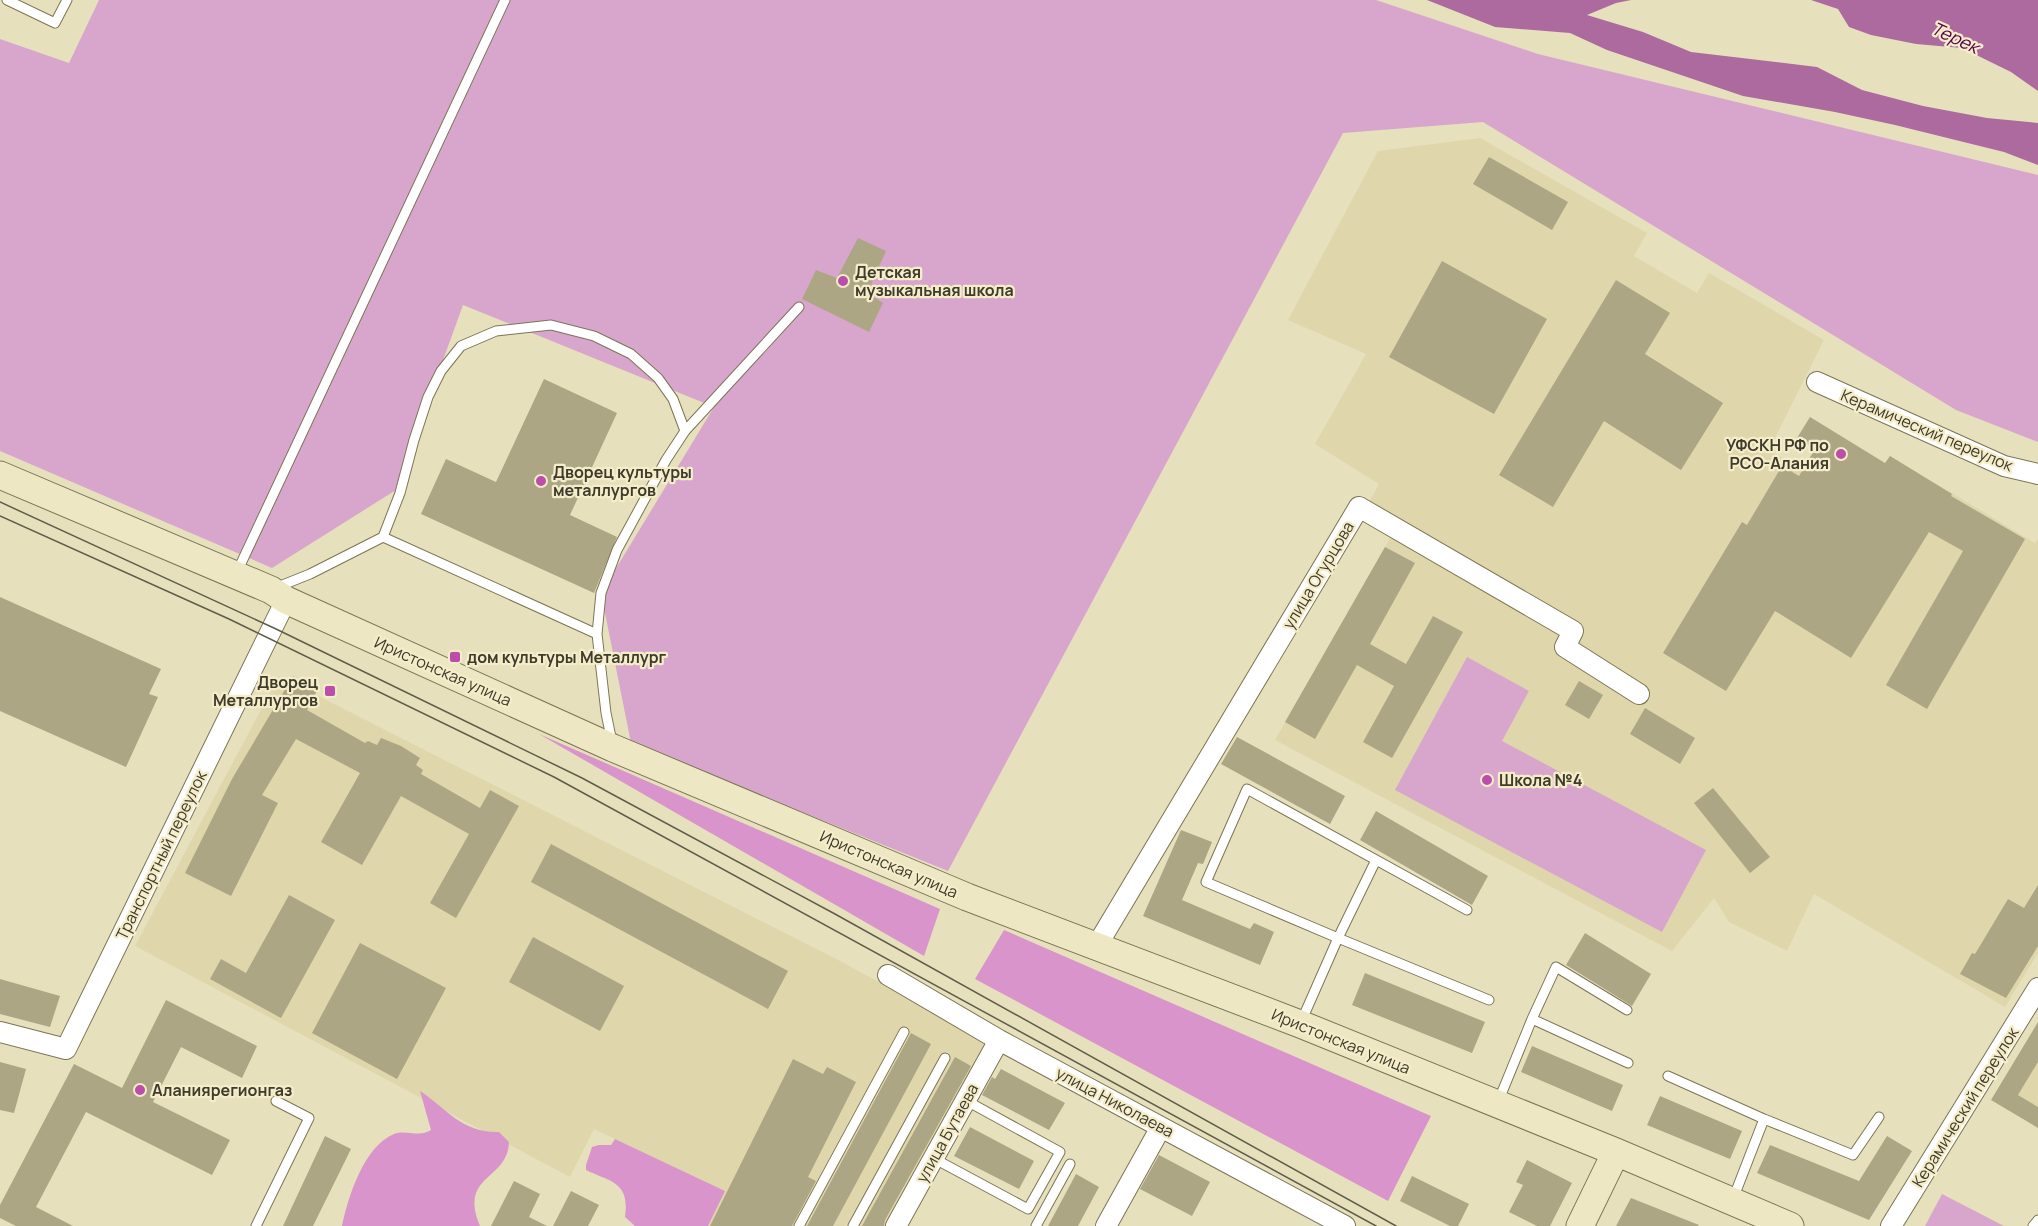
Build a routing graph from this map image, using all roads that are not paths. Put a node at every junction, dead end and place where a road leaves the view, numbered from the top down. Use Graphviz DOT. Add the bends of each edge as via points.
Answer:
graph roads {
  1 [pos="7,0"];
  2 [pos="67,0"];
  3 [pos="505,0"];
  4 [pos="799,307"];
  5 [pos="1817,382"];
  6 [pos="685,431"];
  7 [pos="2038,474"];
  8 [pos="0,475"];
  9 [pos="383,537"];
  10 [pos="235,576"];
  11 [pos="278,595"];
  12 [pos="597,634"];
  13 [pos="1639,694"];
  14 [pos="613,748"];
  15 [pos="1376,860"];
  16 [pos="1467,910"];
  17 [pos="1338,938"];
  18 [pos="1096,947"];
  19 [pos="888,975"];
  20 [pos="2038,988"];
  21 [pos="1489,1000"];
  22 [pos="1627,1010"];
  23 [pos="1532,1020"];
  24 [pos="1300,1024"];
  25 [pos="0,1032"];
  26 [pos="904,1032"];
  27 [pos="999,1040"];
  28 [pos="945,1058"];
  29 [pos="1628,1063"];
  30 [pos="1668,1076"];
  31 [pos="965,1100"];
  32 [pos="276,1101"];
  33 [pos="1497,1104"];
  34 [pos="1880,1117"];
  35 [pos="1764,1119"];
  36 [pos="1161,1127"];
  37 [pos="1616,1152"];
  38 [pos="933,1158"];
  39 [pos="1070,1164"];
  40 [pos="1732,1201"];
  41 [pos="2038,1220"];
  42 [pos="256,1226"];
  43 [pos="799,1226"];
  44 [pos="853,1226"];
  45 [pos="896,1226"];
  46 [pos="1036,1226"];
  47 [pos="1106,1226"];
  48 [pos="1344,1226"];
  49 [pos="1580,1226"];
  50 [pos="1790,1226"];
  51 [pos="1891,1226"];
  52 [pos="2033,1226"];
  1 -- 2 [label="lane" via="55,24"];
  3 -- 10 [label="lane"];
  4 -- 6 [label="lane"];
  5 -- 7 [label="street, Керамический переулок" via="2004,466"];
  6 -- 9 [label="lane" via="673,399 658,378 631,354 594,336 551,325 496,331 461,346 441,371 428,397 400,494"];
  6 -- 12 [label="lane" via="617,550 601,593"];
  8 -- 10 [label="main road, Иристонская улица"];
  9 -- 11 [label="lane"];
  9 -- 12 [label="lane"];
  10 -- 11 [label="main road, Иристонская улица"];
  11 -- 14 [label="main road, Иристонская улица"];
  11 -- 25 [label="street, Транспортный переулок" via="66,1049"];
  12 -- 14 [label="lane"];
  13 -- 18 [label="street, улица Огурцова" via="1565,647 1573,631 1359,507"];
  14 -- 18 [label="main road, Иристонская улица"];
  15 -- 16 [label="lane"];
  15 -- 17 [label="lane"];
  15 -- 17 [label="lane" via="1247,789 1206,882"];
  17 -- 21 [label="lane"];
  17 -- 24 [label="lane"];
  18 -- 24 [label="main road, Иристонская улица"];
  19 -- 27 [label="street, улица Николаева"];
  20 -- 51 [label="street, Керамический переулок"];
  22 -- 23 [label="lane" via="1556,967"];
  23 -- 29 [label="lane"];
  23 -- 33 [label="lane"];
  24 -- 33 [label="main road, Иристонская улица"];
  26 -- 43 [label="lane"];
  27 -- 31 [label="street, улица Бутаева"];
  27 -- 36 [label="street, улица Николаева"];
  28 -- 44 [label="lane"];
  30 -- 35 [label="lane"];
  31 -- 38 [label="street, улица Бутаева"];
  31 -- 38 [label="lane" via="1060,1152 1028,1209"];
  32 -- 42 [label="lane" via="309,1118"];
  33 -- 37 [label="main road, Иристонская улица"];
  34 -- 35 [label="lane" via="1853,1155"];
  35 -- 40 [label="lane"];
  36 -- 47 [label="street"];
  36 -- 48 [label="street, улица Николаева"];
  37 -- 40 [label="main road, Иристонская улица"];
  37 -- 49 [label="main road"];
  38 -- 45 [label="street, улица Бутаева"];
  39 -- 46 [label="lane"];
  40 -- 50 [label="main road, Иристонская улица"];
  41 -- 52 [label="lane"];
}
